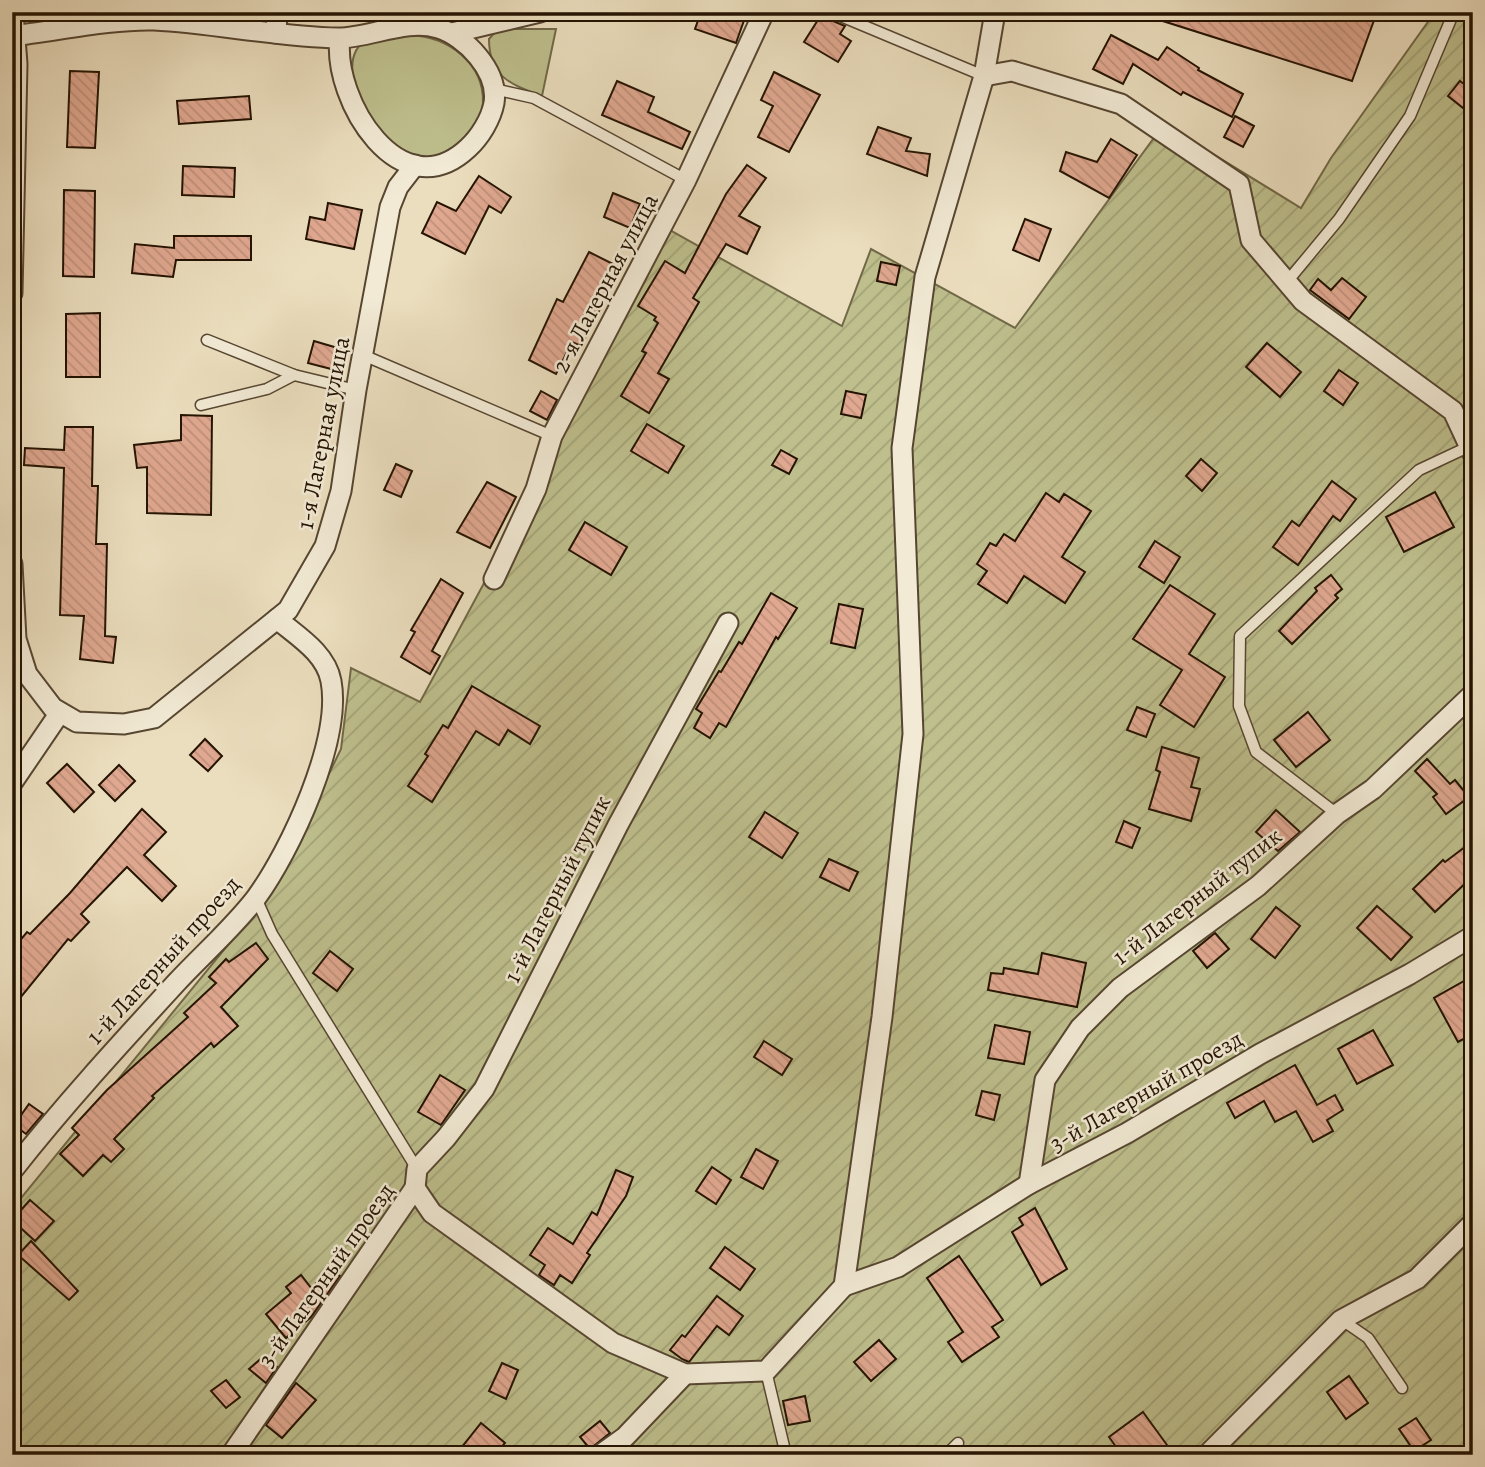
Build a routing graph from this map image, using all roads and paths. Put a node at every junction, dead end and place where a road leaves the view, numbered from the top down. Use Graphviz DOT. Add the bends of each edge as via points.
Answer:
graph roads {
  1 [pos="13,12"];
  2 [pos="277,12"];
  3 [pos="540,12"];
  4 [pos="764,12"];
  5 [pos="831,12"];
  6 [pos="995,12"];
  7 [pos="1454,12"];
  8 [pos="276,33"];
  9 [pos="452,33"];
  10 [pos="14,36"];
  11 [pos="340,38"];
  12 [pos="984,76"];
  13 [pos="494,89"];
  14 [pos="415,165"];
  15 [pos="686,180"];
  16 [pos="1286,283"];
  17 [pos="12,293"];
  18 [pos="207,340"];
  19 [pos="363,355"];
  20 [pos="294,376"];
  21 [pos="356,390"];
  22 [pos="201,405"];
  23 [pos="552,436"];
  24 [pos="1471,451"];
  25 [pos="12,564"];
  26 [pos="494,579"];
  27 [pos="276,619"];
  28 [pos="728,624"];
  29 [pos="1473,694"];
  30 [pos="59,714"];
  31 [pos="12,783"];
  32 [pos="1337,814"];
  33 [pos="256,897"];
  34 [pos="1473,936"];
  35 [pos="12,1171"];
  36 [pos="416,1179"];
  37 [pos="1029,1184"];
  38 [pos="1473,1223"];
  39 [pos="844,1286"];
  40 [pos="1341,1320"];
  41 [pos="766,1371"];
  42 [pos="685,1374"];
  43 [pos="1402,1388"];
  44 [pos="958,1443"];
  45 [pos="231,1455"];
  46 [pos="600,1455"];
  47 [pos="786,1455"];
  48 [pos="946,1455"];
  49 [pos="1208,1455"];
  1 -- 10 [label="street"];
  2 -- 8 [label="street"];
  3 -- 9 [label="street"];
  4 -- 15 [label="street, 2-я Лагерная улица"];
  5 -- 12 [label="lane"];
  6 -- 12 [label="street"];
  7 -- 16 [label="lane" via="1410,117 1339,219"];
  8 -- 10 [label="street" via="153,20"];
  8 -- 11 [label="street"];
  9 -- 11 [label="street" via="434,26 407,27"];
  9 -- 13 [label="street" via="480,58"];
  10 -- 17 [label="street"];
  11 -- 14 [label="street" via="342,75 355,110 382,148"];
  12 -- 16 [label="street" via="1012,71 1121,104 1240,184 1251,240"];
  12 -- 39 [label="street" via="925,277 902,448 913,734 882,1017"];
  13 -- 14 [label="street" via="494,103 477,139 460,156 437,166"];
  13 -- 15 [label="lane" via="534,98"];
  14 -- 19 [label="street, 1-я Лагерная улица" via="390,207"];
  15 -- 23 [label="street, 2-я Лагерная улица"];
  16 -- 24 [label="street" via="1303,301 1453,411"];
  18 -- 20 [label="lane"];
  19 -- 21 [label="street, 1-я Лагерная улица"];
  19 -- 23 [label="lane"];
  20 -- 21 [label="lane"];
  20 -- 22 [label="lane"];
  21 -- 27 [label="street, 1-я Лагерная улица" via="341,491 325,546 288,610"];
  23 -- 26 [label="street, 2-я Лагерная улица" via="536,489"];
  24 -- 32 [label="lane" via="1419,470 1240,636 1238,706 1256,752"];
  25 -- 30 [label="street" via="16,639 27,674"];
  27 -- 30 [label="street, 1-я Лагерная улица" via="154,718 124,724 77,722"];
  27 -- 33 [label="street, 1-й Лагерный проезд" via="320,655 331,679 334,716 316,779 293,833"];
  28 -- 36 [label="street, 1-й Лагерный тупик" via="611,836 484,1089"];
  29 -- 32 [label="street, 1-й Лагерный тупик" via="1373,789"];
  30 -- 31 [label="street"];
  32 -- 37 [label="street, 1-й Лагерный тупик" via="1258,886 1120,988 1080,1028 1045,1080"];
  33 -- 35 [label="street, 1-й Лагерный проезд" via="66,1102"];
  33 -- 36 [label="lane" via="272,934"];
  34 -- 37 [label="street, 3-й Лагерный проезд"];
  36 -- 42 [label="street, 3-й Лагерный проезд" via="432,1213 612,1343"];
  36 -- 45 [label="street, 3-й Лагерный проезд"];
  37 -- 39 [label="street, 3-й Лагерный проезд" via="898,1267"];
  38 -- 40 [label="street" via="1418,1279"];
  39 -- 41 [label="street"];
  40 -- 43 [label="lane" via="1368,1338"];
  40 -- 49 [label="street"];
  41 -- 42 [label="street"];
  41 -- 47 [label="lane"];
  42 -- 46 [label="street" via="625,1437"];
  44 -- 48 [label="lane"];
}
